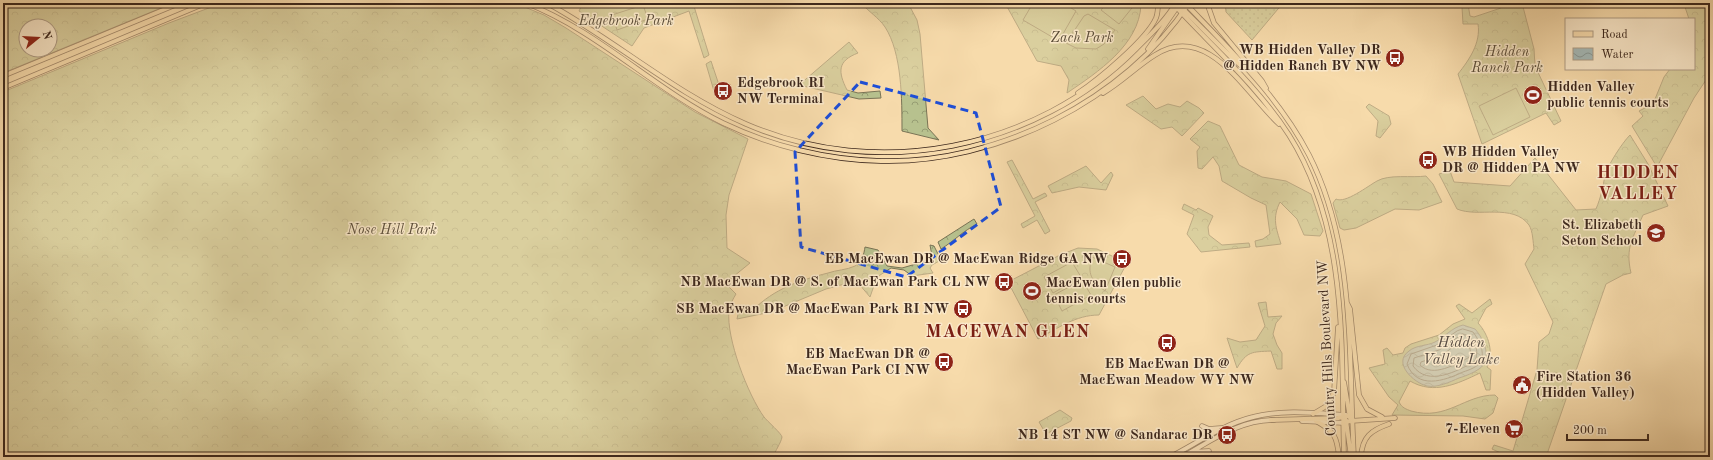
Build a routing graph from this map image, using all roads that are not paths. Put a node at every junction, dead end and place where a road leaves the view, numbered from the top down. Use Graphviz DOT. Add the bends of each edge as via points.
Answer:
graph roads {
  1 [pos="180,3"];
  2 [pos="206,3"];
  3 [pos="526,3"];
  4 [pos="547,3"];
  5 [pos="1158,3"];
  6 [pos="1207,3"];
  7 [pos="1181,5"];
  8 [pos="3,76"];
  9 [pos="3,88"];
  10 [pos="1270,96"];
  11 [pos="1086,102"];
  12 [pos="1066,103"];
  13 [pos="1285,130"];
  14 [pos="1346,299"];
  15 [pos="1339,323"];
  16 [pos="1313,414"];
  17 [pos="1382,417"];
  18 [pos="1395,418"];
  19 [pos="1348,419"];
  20 [pos="1271,420"];
  21 [pos="1316,421"];
  22 [pos="1389,424"];
  23 [pos="1202,426"];
  24 [pos="1224,428"];
  25 [pos="1209,451"];
  26 [pos="1190,452"];
  27 [pos="1170,457"];
  28 [pos="1182,457"];
  29 [pos="1340,457"];
  30 [pos="1344,457"];
  31 [pos="1351,457"];
  32 [pos="1354,457"];
  33 [pos="1361,457"];
  1 -- 8 [label="main road"];
  2 -- 9 [label="main road"];
  3 -- 11 [label="main road" via="585,34 696,108 723,123 789,148 820,154 880,161 947,156 978,149 1025,133"];
  4 -- 12 [label="main road" via="581,22 723,114 769,132 821,147 880,153 952,147 1022,125"];
  5 -- 12 [label="main road" via="1156,19 1147,30 1102,75"];
  6 -- 10 [label="main road" via="1214,23 1262,80"];
  7 -- 10 [label="main road, Country Hills Boulevard NW"];
  7 -- 11 [label="main road" via="1140,60"];
  7 -- 12 [label="main road" via="1126,60 1088,90"];
  7 -- 13 [label="main road, Country Hills Boulevard NW"];
  10 -- 14 [label="main road, Country Hills Boulevard NW" via="1304,146 1322,184 1337,236"];
  11 -- 13 [label="main road" via="1118,83 1155,54 1173,47 1187,46 1201,49 1222,64"];
  13 -- 15 [label="main road, Country Hills Boulevard NW" via="1304,162 1322,210 1335,268"];
  14 -- 17 [label="main road" via="1350,309 1360,399 1367,409"];
  14 -- 19 [label="main road, Country Hills Boulevard NW"];
  15 -- 16 [label="main road" via="1336,332 1333,397 1324,408"];
  15 -- 19 [label="main road, Country Hills Boulevard NW"];
  16 -- 19 [label="main road"];
  16 -- 24 [label="main road" via="1267,414"];
  18 -- 19 [label="main road"];
  19 -- 20 [label="main road"];
  19 -- 21 [label="main road"];
  19 -- 30 [label="main road, Country Hills Boulevard NW"];
  19 -- 31 [label="main road"];
  19 -- 32 [label="main road, Country Hills Boulevard NW"];
  20 -- 21 [label="main road"];
  20 -- 26 [label="main road" via="1234,428"];
  21 -- 29 [label="main road" via="1334,435"];
  22 -- 33 [label="main road" via="1368,434"];
  23 -- 24 [label="main road" via="1210,429"];
  24 -- 27 [label="main road"];
  25 -- 26 [label="main road"];
  26 -- 28 [label="main road"];
}
